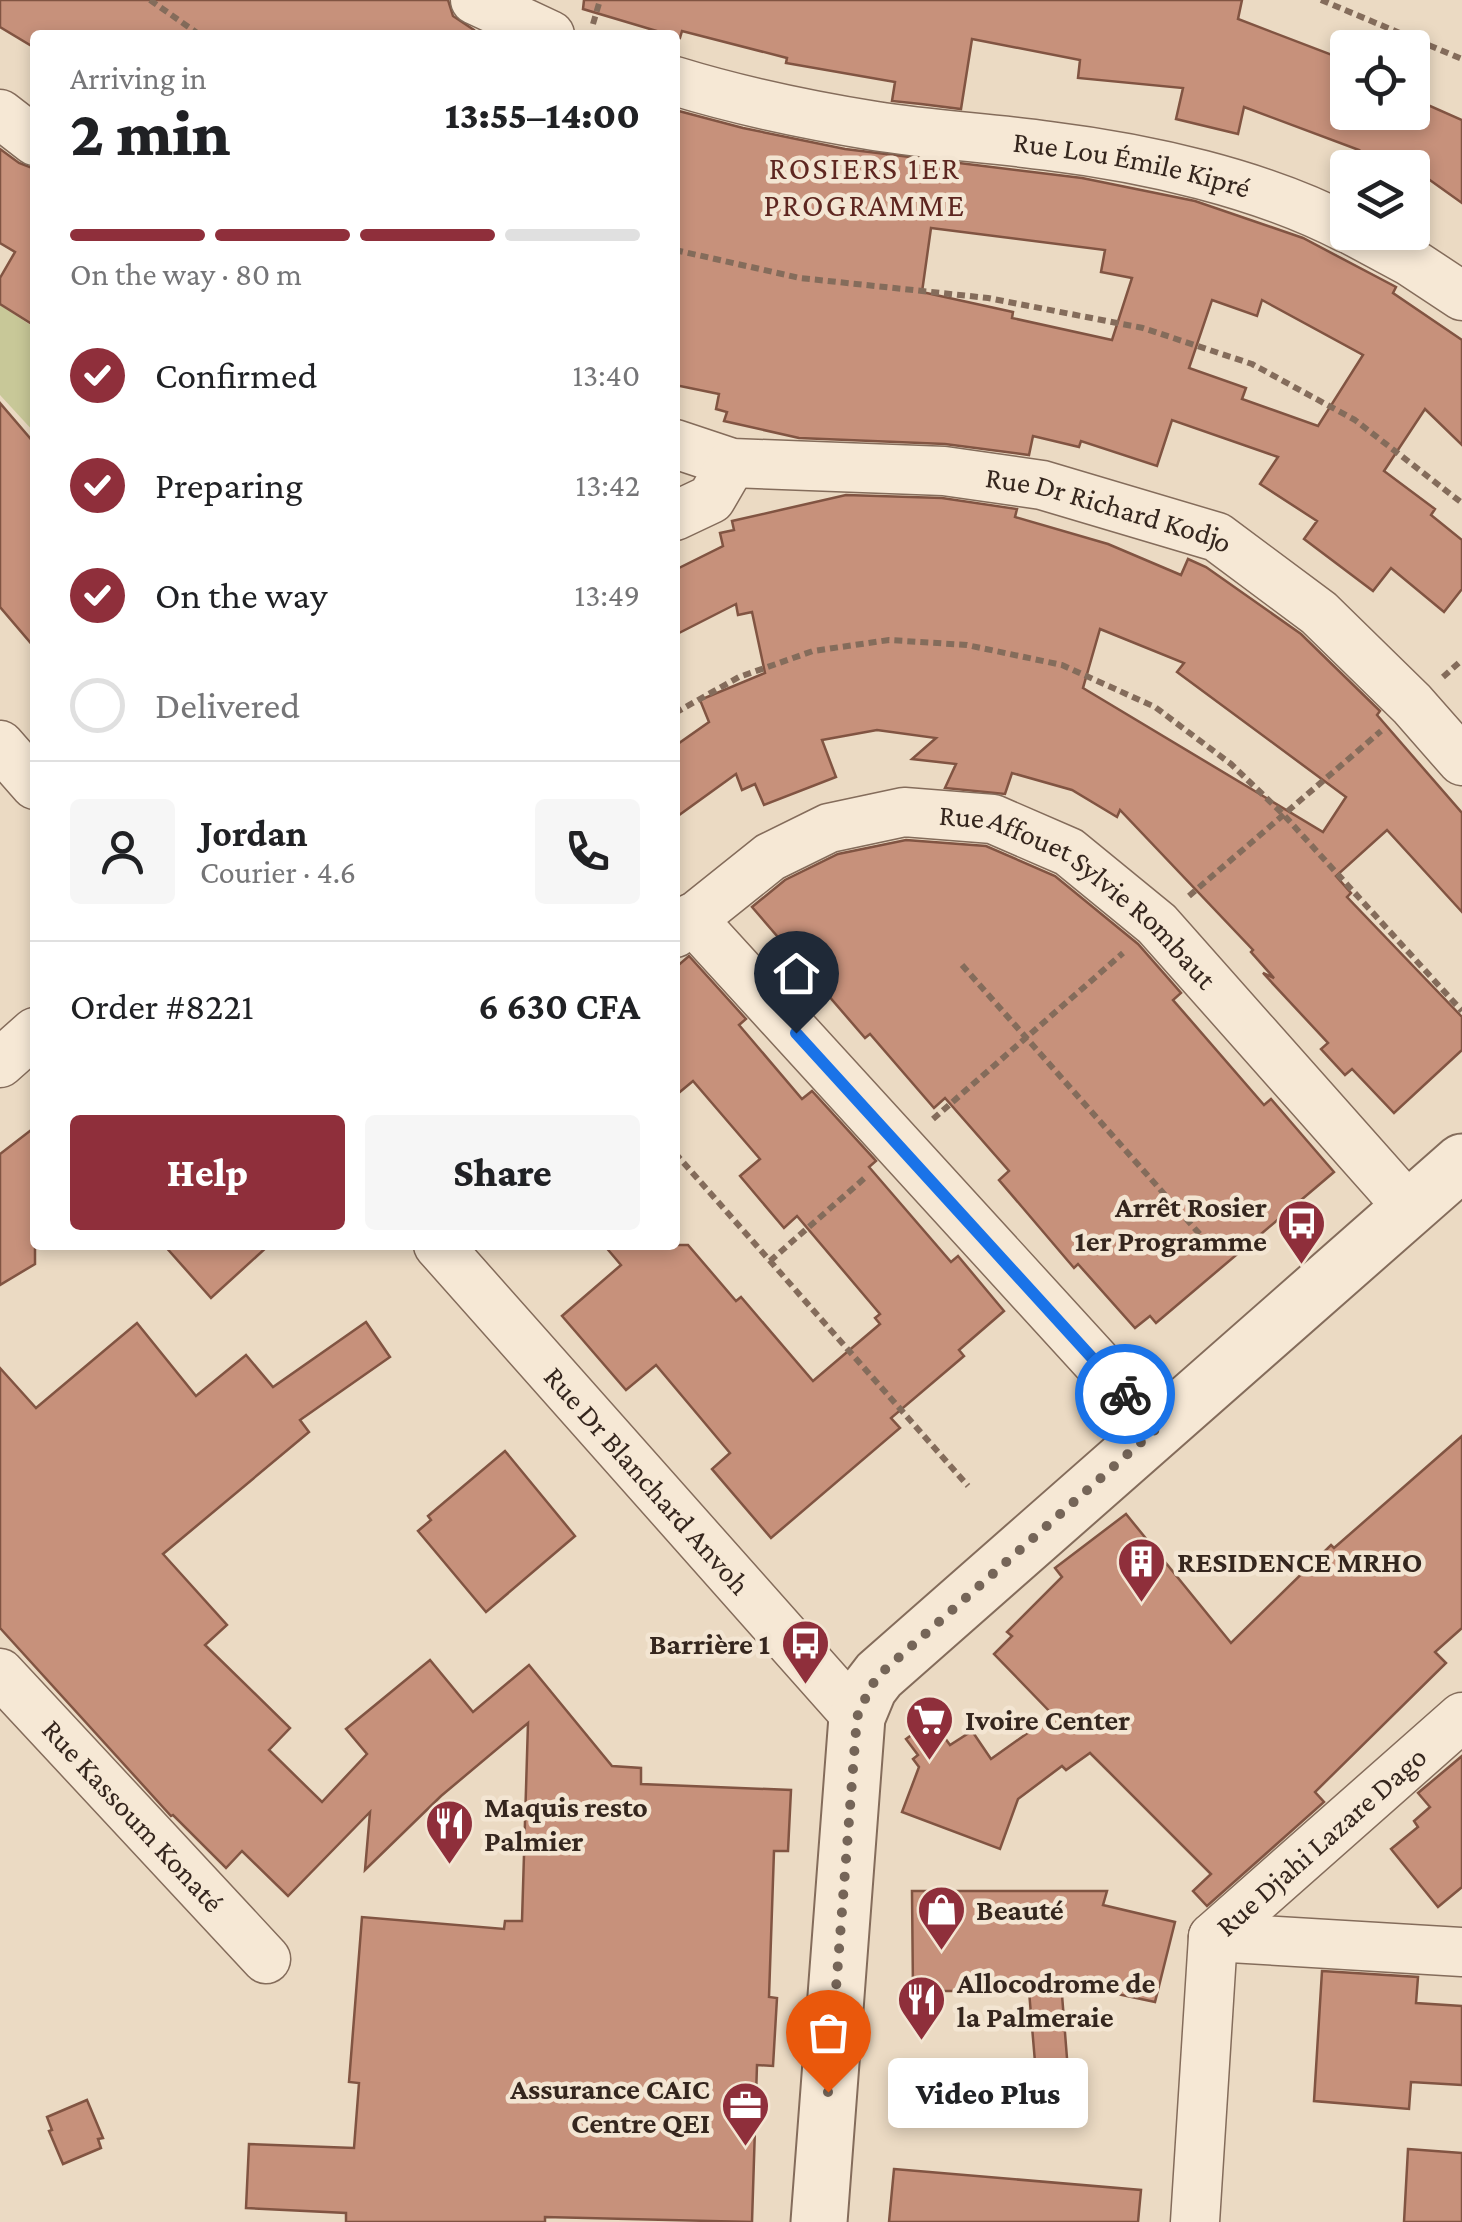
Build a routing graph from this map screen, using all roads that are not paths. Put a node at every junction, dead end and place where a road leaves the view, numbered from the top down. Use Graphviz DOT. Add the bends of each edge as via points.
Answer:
graph roads {
  1 [pos="475,0"];
  2 [pos="539,30"];
  3 [pos="680,82"];
  4 [pos="0,114"];
  5 [pos="30,136"];
  6 [pos="1330,220"];
  7 [pos="1389,250"];
  8 [pos="1462,296"];
  9 [pos="680,446"];
  10 [pos="732,463"];
  11 [pos="680,514"];
  12 [pos="0,745"];
  13 [pos="1462,761"];
  14 [pos="30,779"];
  15 [pos="683,926"];
  16 [pos="30,1036"];
  17 [pos="0,1063"];
  18 [pos="1462,1162"];
  19 [pos="1410,1209"];
  20 [pos="442,1250"];
  21 [pos="1157,1428"];
  22 [pos="0,1673"];
  23 [pos="857,1717"];
  24 [pos="1462,1717"];
  25 [pos="1212,1938"];
  26 [pos="1462,1952"];
  27 [pos="266,1959"];
  28 [pos="819,2222"];
  29 [pos="1195,2222"];
  1 -- 2 [label="street"];
  3 -- 6 [label="street, Rue Lou Émile Kipré" via="733,99 877,126 1053,146 1182,170"];
  4 -- 5 [label="street"];
  7 -- 8 [label="street"];
  9 -- 10 [label="street, Rue Dr Richard Kodjo"];
  10 -- 11 [label="street" via="711,499"];
  10 -- 13 [label="street, Rue Dr Richard Kodjo" via="944,472 1042,485 1218,537 1319,613"];
  12 -- 14 [label="street"];
  15 -- 19 [label="street, Rue Affouet Sylvie Rombaut" via="770,857 830,828 904,812 993,819 1069,852 1157,924"];
  15 -- 21 [label="street" via="900,1148"];
  16 -- 17 [label="street"];
  18 -- 19 [label="street"];
  19 -- 21 [label="street"];
  20 -- 23 [label="street, Rue Dr Blanchard Anvoh"];
  21 -- 23 [label="street" via="879,1675"];
  22 -- 27 [label="street, Rue Kassoum Konaté"];
  23 -- 28 [label="street"];
  24 -- 25 [label="street, Rue Djahi Lazare Dago"];
  25 -- 26 [label="street"];
  25 -- 29 [label="street, Rue Djahi Lazare Dago"];
}
